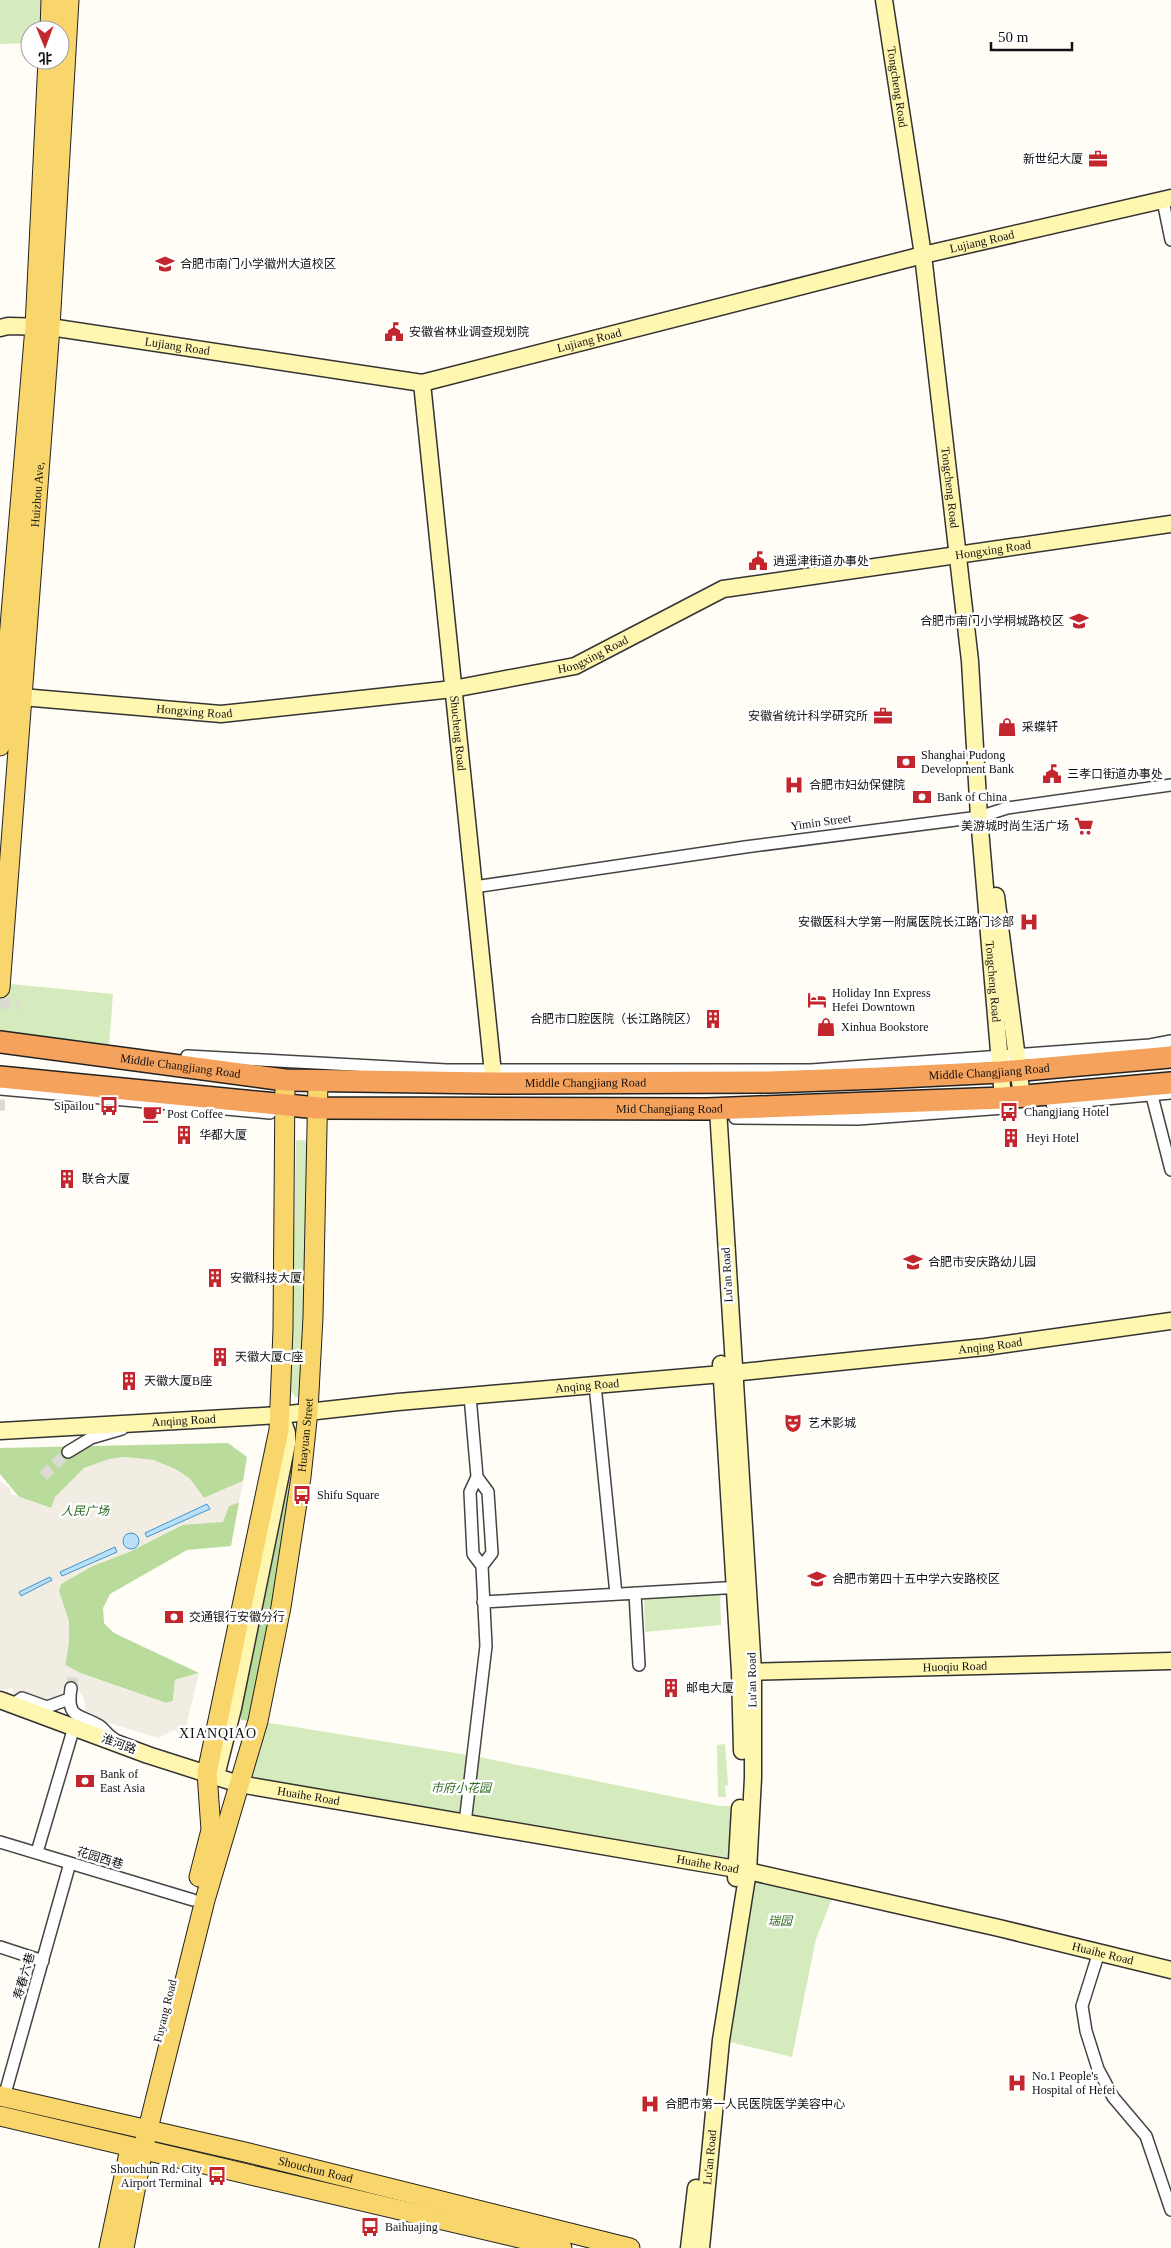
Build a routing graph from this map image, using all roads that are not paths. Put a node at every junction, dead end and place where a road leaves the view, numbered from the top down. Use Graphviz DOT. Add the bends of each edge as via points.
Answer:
graph roads {
  1 [pos="51,0"];
  2 [pos="70,0"];
  3 [pos="884,0"];
  4 [pos="894,0"];
  5 [pos="50,20"];
  6 [pos="48,70"];
  7 [pos="1167,200"];
  8 [pos="1171,240"];
  9 [pos="926,254"];
  10 [pos="43,327"];
  11 [pos="0,328"];
  12 [pos="422,383"];
  13 [pos="1171,524"];
  14 [pos="962,554"];
  15 [pos="453,689"];
  16 [pos="9,696"];
  17 [pos="0,746"];
  18 [pos="1171,784"];
  19 [pos="983,816"];
  20 [pos="474,887"];
  21 [pos="0,988"];
  22 [pos="0,1031"];
  23 [pos="1171,1041"];
  24 [pos="0,1042"];
  25 [pos="1171,1057"];
  26 [pos="1009,1063"];
  27 [pos="0,1077"];
  28 [pos="493,1077"];
  29 [pos="285,1080"];
  30 [pos="318,1081"];
  31 [pos="1171,1083"];
  32 [pos="0,1089"];
  33 [pos="1171,1093"];
  34 [pos="1152,1096"];
  35 [pos="1013,1098"];
  36 [pos="284,1110"];
  37 [pos="318,1112"];
  38 [pos="713,1113"];
  39 [pos="1171,1170"];
  40 [pos="1171,1321"];
  41 [pos="728,1373"];
  42 [pos="595,1385"];
  43 [pos="470,1396"];
  44 [pos="308,1411"];
  45 [pos="280,1415"];
  46 [pos="136,1425"];
  47 [pos="0,1431"];
  48 [pos="68,1452"];
  49 [pos="477,1477"];
  50 [pos="482,1566"];
  51 [pos="741,1587"];
  52 [pos="635,1593"];
  53 [pos="616,1594"];
  54 [pos="483,1602"];
  55 [pos="1171,1661"];
  56 [pos="639,1665"];
  57 [pos="747,1671"];
  58 [pos="6,1703"];
  59 [pos="74,1728"];
  60 [pos="140,1751"];
  61 [pos="212,1775"];
  62 [pos="239,1784"];
  63 [pos="465,1823"];
  64 [pos="0,1842"];
  65 [pos="37,1852"];
  66 [pos="70,1863"];
  67 [pos="742,1870"];
  68 [pos="193,1900"];
  69 [pos="0,1946"];
  70 [pos="1099,1952"];
  71 [pos="43,1961"];
  72 [pos="1171,1970"];
  73 [pos="2,2097"];
  74 [pos="0,2116"];
  75 [pos="139,2138"];
  76 [pos="1171,2210"];
  77 [pos="109,2248"];
  78 [pos="124,2248"];
  79 [pos="562,2248"];
  80 [pos="630,2248"];
  81 [pos="689,2248"];
  82 [pos="701,2248"];
  1 -- 5 [label="main road"];
  2 -- 10 [label="main road, Huizhou Ave,"];
  3 -- 9 [label="street, Tongcheng Road"];
  4 -- 9 [label="street, Tongcheng Road"];
  6 -- 10 [label="main road, Huizhou Ave,"];
  7 -- 8 [label="street"];
  7 -- 9 [label="street, Lujiang Road"];
  9 -- 12 [label="street, Lujiang Road"];
  9 -- 14 [label="street, Tongcheng Road"];
  10 -- 11 [label="street, Lujiang Road"];
  10 -- 12 [label="street, Lujiang Road"];
  10 -- 16 [label="main road, Huizhou Ave,"];
  12 -- 15 [label="street, Shucheng Road"];
  13 -- 14 [label="street, Hongxing Road"];
  14 -- 15 [label="street, Hongxing Road" via="723,589 575,666"];
  14 -- 19 [label="street, Tongcheng Road"];
  15 -- 16 [label="street, Hongxing Road" via="221,714"];
  15 -- 20 [label="street, Shucheng Road"];
  16 -- 17 [label="main road, Huizhou Ave,"];
  16 -- 21 [label="main road, Huizhou Ave,"];
  18 -- 19 [label="street, Yimin Street" via="1007,808"];
  19 -- 20 [label="street, Yimin Street" via="764,844"];
  19 -- 26 [label="street, Tongcheng Road"];
  20 -- 28 [label="street, Shucheng Road"];
  22 -- 28 [label="street" via="201,1058 446,1070"];
  23 -- 26 [label="street"];
  24 -- 29 [label="highway, Middle Changjiang Road"];
  25 -- 26 [label="highway, Middle Changjiang Road"];
  26 -- 28 [label="highway, Middle Changjiang Road" via="769,1082"];
  26 -- 35 [label="street, Tongcheng Road"];
  27 -- 36 [label="highway"];
  28 -- 30 [label="highway, Middle Changjiang Road"];
  29 -- 30 [label="highway, Middle Changjiang Road"];
  29 -- 36 [label="main road"];
  30 -- 37 [label="main road, Huayuan Street"];
  31 -- 35 [label="highway"];
  32 -- 36 [label="street" via="246,1112"];
  33 -- 34 [label="street"];
  34 -- 38 [label="street" via="858,1119"];
  34 -- 39 [label="street"];
  35 -- 38 [label="highway, Mid Changjiang Road"];
  36 -- 37 [label="highway"];
  36 -- 45 [label="main road"];
  37 -- 38 [label="highway, Mid Changjiang Road"];
  37 -- 44 [label="main road, Huayuan Street"];
  38 -- 41 [label="street, Lu'an Road"];
  40 -- 41 [label="street, Anqing Road" via="984,1347"];
  41 -- 42 [label="street, Anqing Road"];
  41 -- 51 [label="street, Lu'an Road"];
  42 -- 43 [label="street, Anqing Road"];
  42 -- 53 [label="street"];
  43 -- 44 [label="street, Anqing Road"];
  43 -- 49 [label="street"];
  44 -- 45 [label="street, Anqing Road"];
  44 -- 62 [label="main road, Huayuan Street" via="281,1608 258,1721"];
  45 -- 46 [label="street, Anqing Road"];
  45 -- 61 [label="main road"];
  46 -- 47 [label="street, Anqing Road"];
  46 -- 48 [label="street" via="91,1438"];
  49 -- 50 [label="street" via="470,1492 473,1554"];
  49 -- 50 [label="street" via="488,1492 492,1553"];
  50 -- 54 [label="street"];
  51 -- 52 [label="street"];
  51 -- 57 [label="street, Lu'an Road"];
  52 -- 53 [label="street"];
  52 -- 56 [label="street"];
  53 -- 54 [label="street"];
  54 -- 63 [label="street" via="486,1646"];
  55 -- 57 [label="street, Huoqiu Road"];
  57 -- 67 [label="street, Lu'an Road"];
  58 -- 59 [label="street, 淮河路"];
  58 -- 60 [label="street" via="22,1698 47,1707 70,1694 73,1710 79,1718 100,1726 107,1735"];
  59 -- 60 [label="street, 淮河路"];
  59 -- 65 [label="street"];
  60 -- 61 [label="street, 淮河路"];
  61 -- 62 [label="street, 淮河路"];
  61 -- 68 [label="main road, Fuyang Road" via="211,1830"];
  62 -- 63 [label="street, Huaihe Road"];
  62 -- 75 [label="main road, Fuyang Road"];
  63 -- 67 [label="street, Huaihe Road"];
  64 -- 65 [label="street, 花园西巷"];
  65 -- 66 [label="street, 花园西巷"];
  66 -- 68 [label="street, 花园西巷"];
  66 -- 71 [label="street, 寿春六巷"];
  67 -- 70 [label="street, Huaihe Road"];
  67 -- 81 [label="street, Lu'an Road"];
  67 -- 82 [label="street, Lu'an Road" via="721,2040"];
  68 -- 75 [label="main road, Fuyang Road"];
  69 -- 71 [label="street"];
  70 -- 72 [label="street, Huaihe Road"];
  70 -- 76 [label="street" via="1082,2006 1086,2031 1098,2069 1113,2097 1146,2136"];
  71 -- 73 [label="street, 寿春六巷"];
  73 -- 75 [label="main road, Shouchun Road"];
  74 -- 75 [label="main road, Shouchun Road"];
  75 -- 77 [label="main road, Fuyang Road"];
  75 -- 78 [label="main road, Fuyang Road"];
  75 -- 79 [label="main road, Shouchun Road"];
  75 -- 80 [label="main road, Shouchun Road" via="249,2154"];
}
